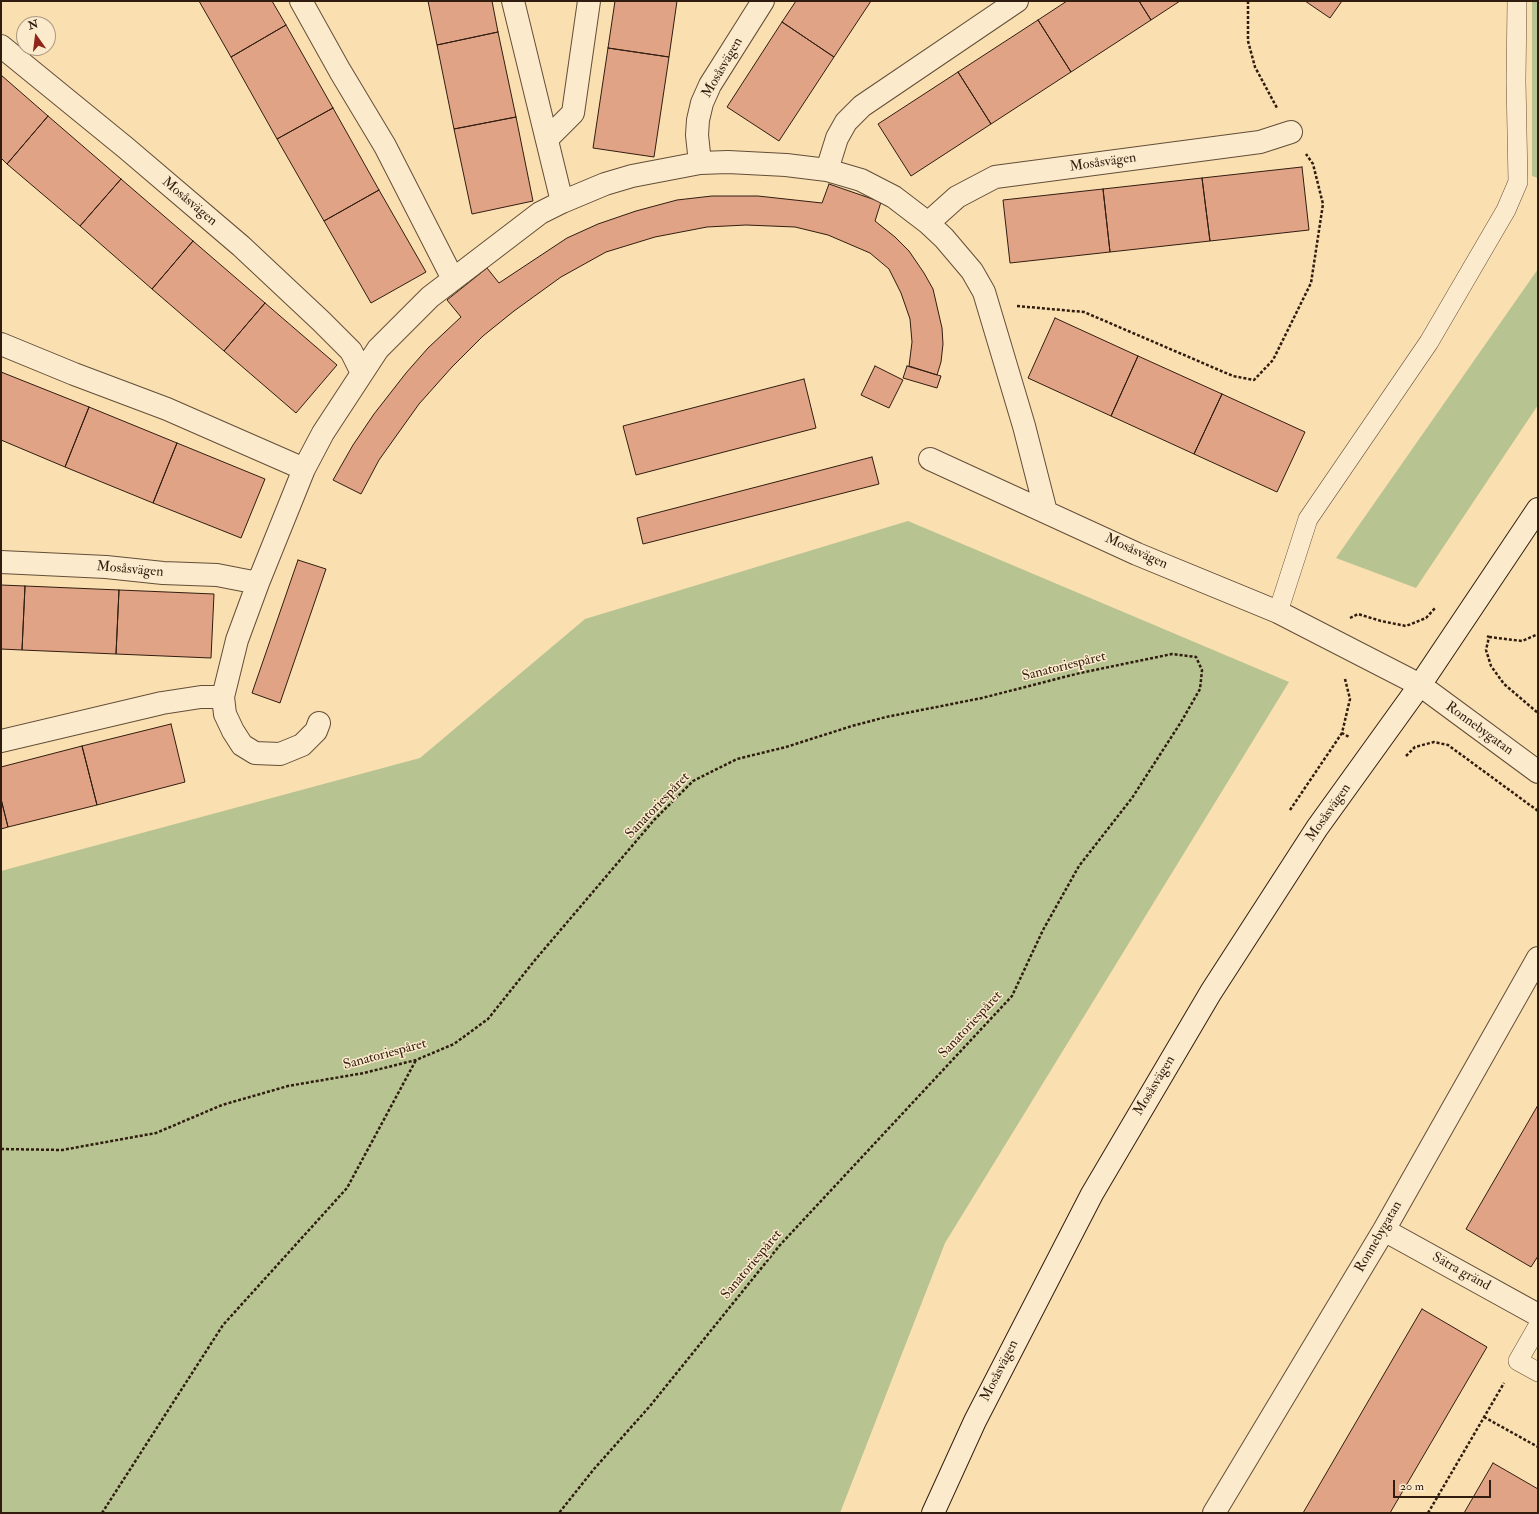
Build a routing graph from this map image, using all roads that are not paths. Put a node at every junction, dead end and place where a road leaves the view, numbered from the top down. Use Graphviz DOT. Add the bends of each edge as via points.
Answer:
graph roads {
  1 [pos="301,1"];
  2 [pos="513,1"];
  3 [pos="589,1"];
  4 [pos="763,1"];
  5 [pos="1017,1"];
  6 [pos="1517,1"];
  7 [pos="1,46"];
  8 [pos="1291,132"];
  9 [pos="547,139"];
  10 [pos="700,163"];
  11 [pos="827,170"];
  12 [pos="562,202"];
  13 [pos="928,222"];
  14 [pos="453,279"];
  15 [pos="1,344"];
  16 [pos="362,373"];
  17 [pos="930,459"];
  18 [pos="304,469"];
  19 [pos="1538,509"];
  20 [pos="1046,512"];
  21 [pos="1,562"];
  22 [pos="258,583"];
  23 [pos="1278,612"];
  24 [pos="1420,685"];
  25 [pos="223,697"];
  26 [pos="319,723"];
  27 [pos="1,741"];
  28 [pos="1538,772"];
  29 [pos="1538,958"];
  30 [pos="1384,1230"];
  31 [pos="1538,1315"];
  32 [pos="1538,1326"];
  33 [pos="1538,1372"];
  34 [pos="933,1513"];
  35 [pos="1214,1513"];
  1 -- 14 [label="street" via="385,146"];
  2 -- 9 [label="street"];
  3 -- 9 [label="street" via="573,113"];
  4 -- 10 [label="street, Mosåsvägen" via="710,85 702,103 697,135"];
  5 -- 11 [label="street" via="862,106 846,122 837,138"];
  6 -- 23 [label="lane" via="1518,182 1506,210 1429,342 1308,519"];
  7 -- 16 [label="street, Mosåsvägen" via="241,246 351,351"];
  8 -- 13 [label="street, Mosåsvägen" via="1260,142 995,177 957,197"];
  9 -- 12 [label="street"];
  10 -- 11 [label="street" via="778,164"];
  10 -- 12 [label="street" via="632,176 604,184"];
  11 -- 13 [label="street" via="861,180 894,197"];
  12 -- 14 [label="street" via="540,213"];
  13 -- 20 [label="street" via="972,271 984,292 1024,426"];
  14 -- 16 [label="street" via="430,297 378,349"];
  15 -- 18 [label="street" via="167,409"];
  16 -- 18 [label="street" via="323,433"];
  17 -- 20 [label="street, Mosåsvägen"];
  18 -- 22 [label="street"];
  19 -- 24 [label="street, Mosåsvägen"];
  20 -- 23 [label="street, Mosåsvägen" via="1137,554"];
  21 -- 22 [label="street, Mosåsvägen" via="217,575"];
  22 -- 25 [label="street" via="237,640"];
  23 -- 24 [label="street, Mosåsvägen"];
  24 -- 28 [label="street, Ronnebygatan"];
  24 -- 34 [label="street, Mosåsvägen" via="1318,828 1210,992 1092,1194 975,1421"];
  25 -- 26 [label="street" via="225,714 233,731 242,745 255,753 280,754 302,745 316,731"];
  25 -- 27 [label="street" via="201,697 162,703"];
  29 -- 30 [label="street, Ronnebygatan"];
  30 -- 31 [label="street, Sätra gränd"];
  30 -- 35 [label="street, Ronnebygatan"];
  32 -- 33 [label="lane" via="1518,1361"];
}
